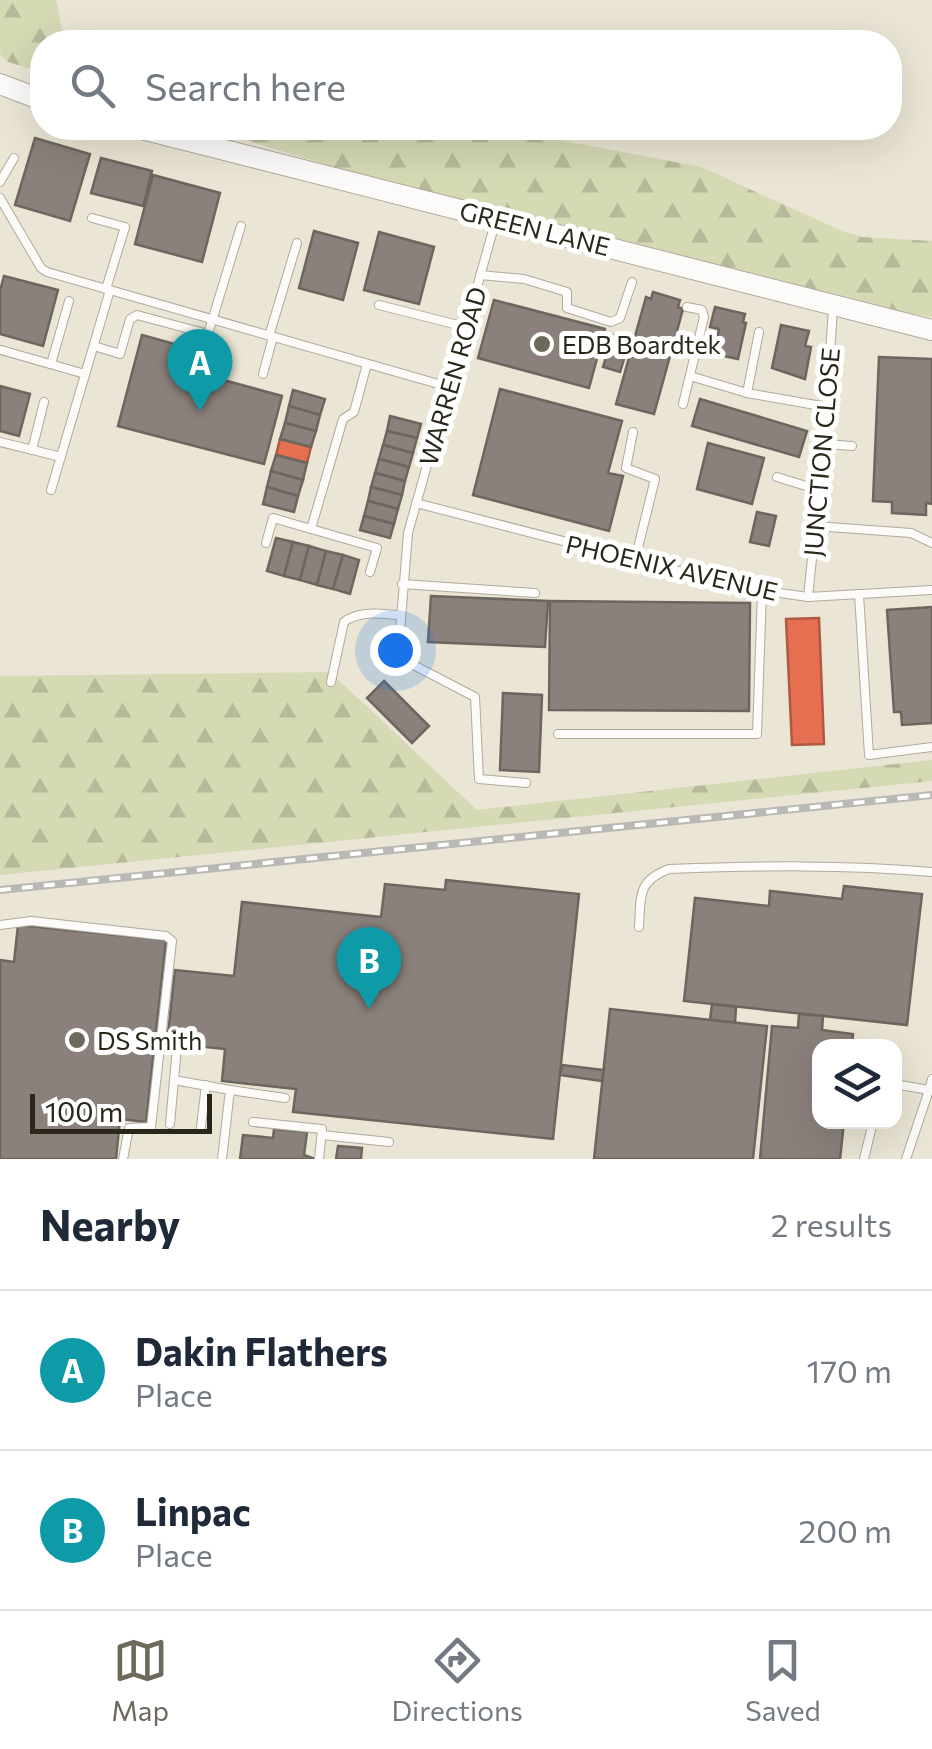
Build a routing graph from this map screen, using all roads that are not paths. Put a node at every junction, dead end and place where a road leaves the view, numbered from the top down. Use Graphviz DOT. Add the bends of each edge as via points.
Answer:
graph roads {
  1 [pos="0,84"];
  2 [pos="30,95"];
  3 [pos="30,98"];
  4 [pos="0,100"];
  5 [pos="186,140"];
  6 [pos="14,158"];
  7 [pos="0,182"];
  8 [pos="0,198"];
  9 [pos="92,218"];
  10 [pos="496,218"];
  11 [pos="241,226"];
  12 [pos="297,242"];
  13 [pos="480,275"];
  14 [pos="632,282"];
  15 [pos="108,290"];
  16 [pos="69,301"];
  17 [pos="379,306"];
  18 [pos="834,306"];
  19 [pos="687,307"];
  20 [pos="213,320"];
  21 [pos="466,327"];
  22 [pos="932,330"];
  23 [pos="759,332"];
  24 [pos="271,336"];
  25 [pos="94,346"];
  26 [pos="1,350"];
  27 [pos="51,364"];
  28 [pos="367,364"];
  29 [pos="85,374"];
  30 [pos="262,374"];
  31 [pos="690,376"];
  32 [pos="449,387"];
  33 [pos="747,393"];
  34 [pos="44,402"];
  35 [pos="683,404"];
  36 [pos="827,406"];
  37 [pos="633,432"];
  38 [pos="0,442"];
  39 [pos="824,444"];
  40 [pos="852,446"];
  41 [pos="32,450"];
  42 [pos="60,457"];
  43 [pos="777,476"];
  44 [pos="51,490"];
  45 [pos="819,490"];
  46 [pos="416,503"];
  47 [pos="815,526"];
  48 [pos="311,529"];
  49 [pos="266,542"];
  50 [pos="932,544"];
  51 [pos="635,560"];
  52 [pos="370,572"];
  53 [pos="402,584"];
  54 [pos="932,590"];
  55 [pos="762,591"];
  56 [pos="535,593"];
  57 [pos="860,594"];
  58 [pos="808,598"];
  59 [pos="400,616"];
  60 [pos="331,682"];
  61 [pos="558,734"];
  62 [pos="932,747"];
  63 [pos="526,783"];
  64 [pos="932,872"];
  65 [pos="0,926"];
  66 [pos="638,927"];
  67 [pos="177,1047"];
  68 [pos="932,1079"];
  69 [pos="174,1080"];
  70 [pos="206,1085"];
  71 [pos="902,1085"];
  72 [pos="230,1090"];
  73 [pos="929,1090"];
  74 [pos="286,1098"];
  75 [pos="253,1122"];
  76 [pos="170,1124"];
  77 [pos="200,1127"];
  78 [pos="872,1129"];
  79 [pos="322,1135"];
  80 [pos="389,1142"];
  81 [pos="123,1159"];
  82 [pos="222,1159"];
  83 [pos="319,1159"];
  84 [pos="864,1159"];
  85 [pos="906,1159"];
  1 -- 2 [label="street"];
  3 -- 4 [label="street"];
  5 -- 10 [label="street, GREEN LANE"];
  6 -- 7 [label="lane"];
  8 -- 15 [label="lane" via="41,268"];
  9 -- 15 [label="lane" via="125,227"];
  10 -- 13 [label="lane, WARREN ROAD"];
  10 -- 18 [label="street, GREEN LANE"];
  11 -- 20 [label="lane"];
  12 -- 24 [label="lane"];
  13 -- 14 [label="lane" via="567,292 567,308 611,322 620,318"];
  13 -- 21 [label="lane, WARREN ROAD"];
  15 -- 20 [label="lane"];
  15 -- 25 [label="lane"];
  16 -- 27 [label="lane"];
  17 -- 21 [label="lane"];
  18 -- 22 [label="street, GREEN LANE"];
  18 -- 36 [label="lane, JUNCTION CLOSE"];
  19 -- 31 [label="lane" via="702,310 704,317"];
  20 -- 24 [label="lane"];
  20 -- 25 [label="lane" via="208,334 136,315 120,354"];
  21 -- 32 [label="lane, WARREN ROAD"];
  23 -- 33 [label="lane"];
  24 -- 28 [label="lane"];
  24 -- 30 [label="lane"];
  25 -- 29 [label="lane"];
  26 -- 27 [label="lane"];
  27 -- 29 [label="lane"];
  28 -- 32 [label="lane"];
  28 -- 48 [label="lane" via="354,412 343,418"];
  29 -- 42 [label="lane"];
  31 -- 33 [label="lane"];
  31 -- 35 [label="lane"];
  32 -- 46 [label="lane, WARREN ROAD"];
  33 -- 36 [label="lane"];
  34 -- 41 [label="lane"];
  36 -- 39 [label="lane, JUNCTION CLOSE"];
  37 -- 51 [label="lane" via="626,468 654,479"];
  38 -- 41 [label="lane"];
  39 -- 40 [label="lane"];
  39 -- 45 [label="lane, JUNCTION CLOSE"];
  41 -- 42 [label="lane"];
  42 -- 44 [label="lane"];
  43 -- 45 [label="lane"];
  45 -- 47 [label="lane, JUNCTION CLOSE"];
  46 -- 51 [label="lane, PHOENIX AVENUE"];
  46 -- 53 [label="lane, WARREN ROAD"];
  47 -- 50 [label="lane" via="912,534"];
  47 -- 58 [label="lane, JUNCTION CLOSE"];
  48 -- 49 [label="lane" via="273,518"];
  48 -- 52 [label="lane" via="377,548"];
  51 -- 55 [label="lane, PHOENIX AVENUE"];
  53 -- 56 [label="lane"];
  53 -- 59 [label="lane, WARREN ROAD"];
  54 -- 57 [label="lane, PHOENIX AVENUE"];
  55 -- 58 [label="lane, PHOENIX AVENUE"];
  55 -- 61 [label="lane" via="757,734"];
  57 -- 58 [label="lane, PHOENIX AVENUE"];
  57 -- 62 [label="lane" via="868,754"];
  59 -- 60 [label="lane" via="348,618"];
  59 -- 63 [label="lane, WARREN ROAD" via="398,658 476,697 479,779"];
  64 -- 66 [label="lane" via="812,865 669,870 641,890"];
  65 -- 81 [label="lane" via="31,921 172,941 151,1127 129,1128"];
  67 -- 69 [label="lane"];
  68 -- 73 [label="lane"];
  69 -- 70 [label="lane"];
  69 -- 76 [label="lane"];
  70 -- 72 [label="lane"];
  70 -- 77 [label="lane"];
  71 -- 73 [label="lane"];
  72 -- 74 [label="lane"];
  72 -- 82 [label="lane"];
  73 -- 85 [label="lane"];
  75 -- 79 [label="lane" via="322,1129"];
  78 -- 84 [label="lane"];
  79 -- 80 [label="lane"];
  79 -- 83 [label="lane"];
}
